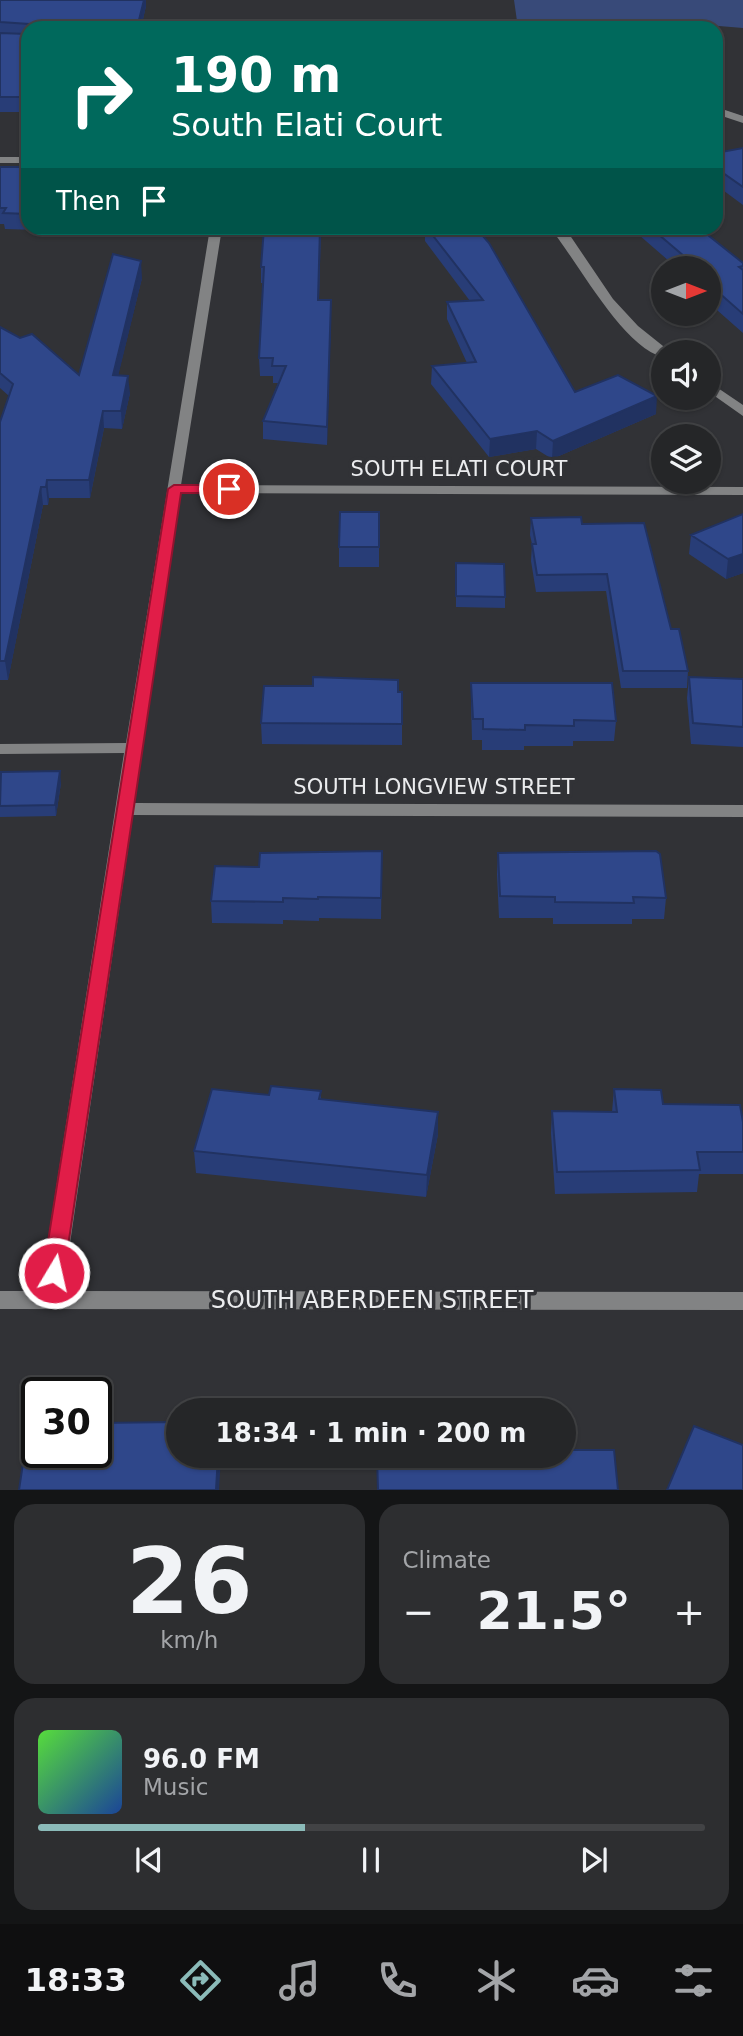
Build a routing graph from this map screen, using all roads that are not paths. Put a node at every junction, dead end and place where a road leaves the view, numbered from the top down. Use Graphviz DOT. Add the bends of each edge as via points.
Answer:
graph roads {
  1 [pos="723,113"];
  2 [pos="743,121"];
  3 [pos="0,160"];
  4 [pos="21,160"];
  5 [pos="215,235"];
  6 [pos="564,235"];
  7 [pos="651,344"];
  8 [pos="721,395"];
  9 [pos="743,412"];
  10 [pos="174,489"];
  11 [pos="743,491"];
  12 [pos="133,748"];
  13 [pos="0,749"];
  14 [pos="124,809"];
  15 [pos="743,811"];
  16 [pos="0,1300"];
  17 [pos="50,1300"];
  18 [pos="743,1301"];
  1 -- 2 [label="street"];
  3 -- 4 [label="street"];
  5 -- 10 [label="street"];
  6 -- 7 [label="street" via="592,280"];
  8 -- 9 [label="street"];
  10 -- 11 [label="street, SOUTH ELATI COURT"];
  10 -- 12 [label="street"];
  12 -- 13 [label="street"];
  12 -- 14 [label="street"];
  14 -- 15 [label="street, SOUTH LONGVIEW STREET"];
  14 -- 17 [label="street"];
  16 -- 17 [label="street, SOUTH ABERDEEN STREET"];
  17 -- 18 [label="street, SOUTH ABERDEEN STREET"];
}
